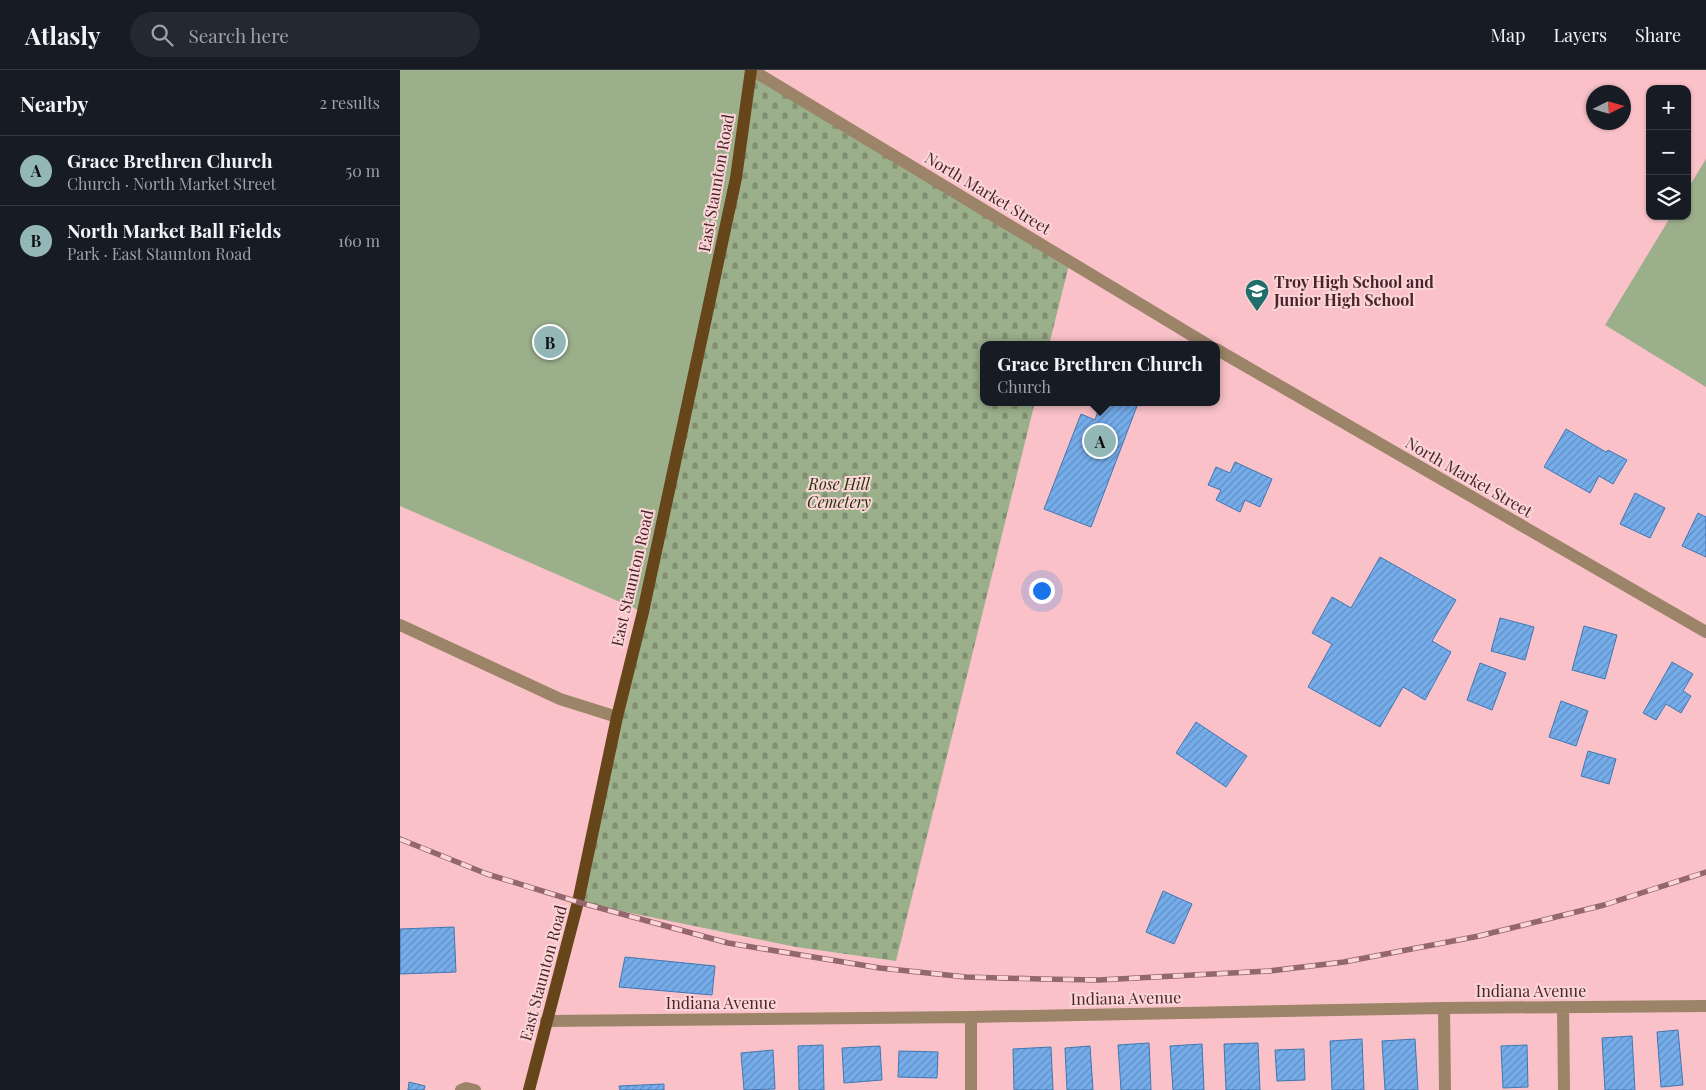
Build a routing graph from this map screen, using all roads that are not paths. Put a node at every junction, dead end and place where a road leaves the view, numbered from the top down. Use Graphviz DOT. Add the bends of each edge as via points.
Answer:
graph roads {
  1 [pos="751,70"];
  2 [pos="1201,341"];
  3 [pos="1220,351"];
  4 [pos="400,624"];
  5 [pos="1706,632"];
  6 [pos="616,717"];
  7 [pos="1706,1006"];
  8 [pos="1563,1007"];
  9 [pos="1444,1008"];
  10 [pos="971,1017"];
  11 [pos="546,1021"];
  12 [pos="461,1090"];
  13 [pos="476,1090"];
  14 [pos="529,1090"];
  15 [pos="971,1090"];
  16 [pos="1445,1090"];
  17 [pos="1564,1090"];
  1 -- 2 [label="street, North Market Street"];
  1 -- 6 [label="main road, East Staunton Road" via="736,178 643,612"];
  3 -- 5 [label="street, North Market Street"];
  4 -- 6 [label="street" via="560,699"];
  6 -- 11 [label="main road, East Staunton Road" via="578,902"];
  7 -- 8 [label="street, Indiana Avenue"];
  8 -- 9 [label="street, Indiana Avenue"];
  8 -- 17 [label="street"];
  9 -- 10 [label="street, Indiana Avenue"];
  9 -- 16 [label="street"];
  10 -- 11 [label="street, Indiana Avenue"];
  10 -- 15 [label="street"];
  11 -- 14 [label="main road, East Staunton Road"];
  12 -- 13 [label="street"];
}
